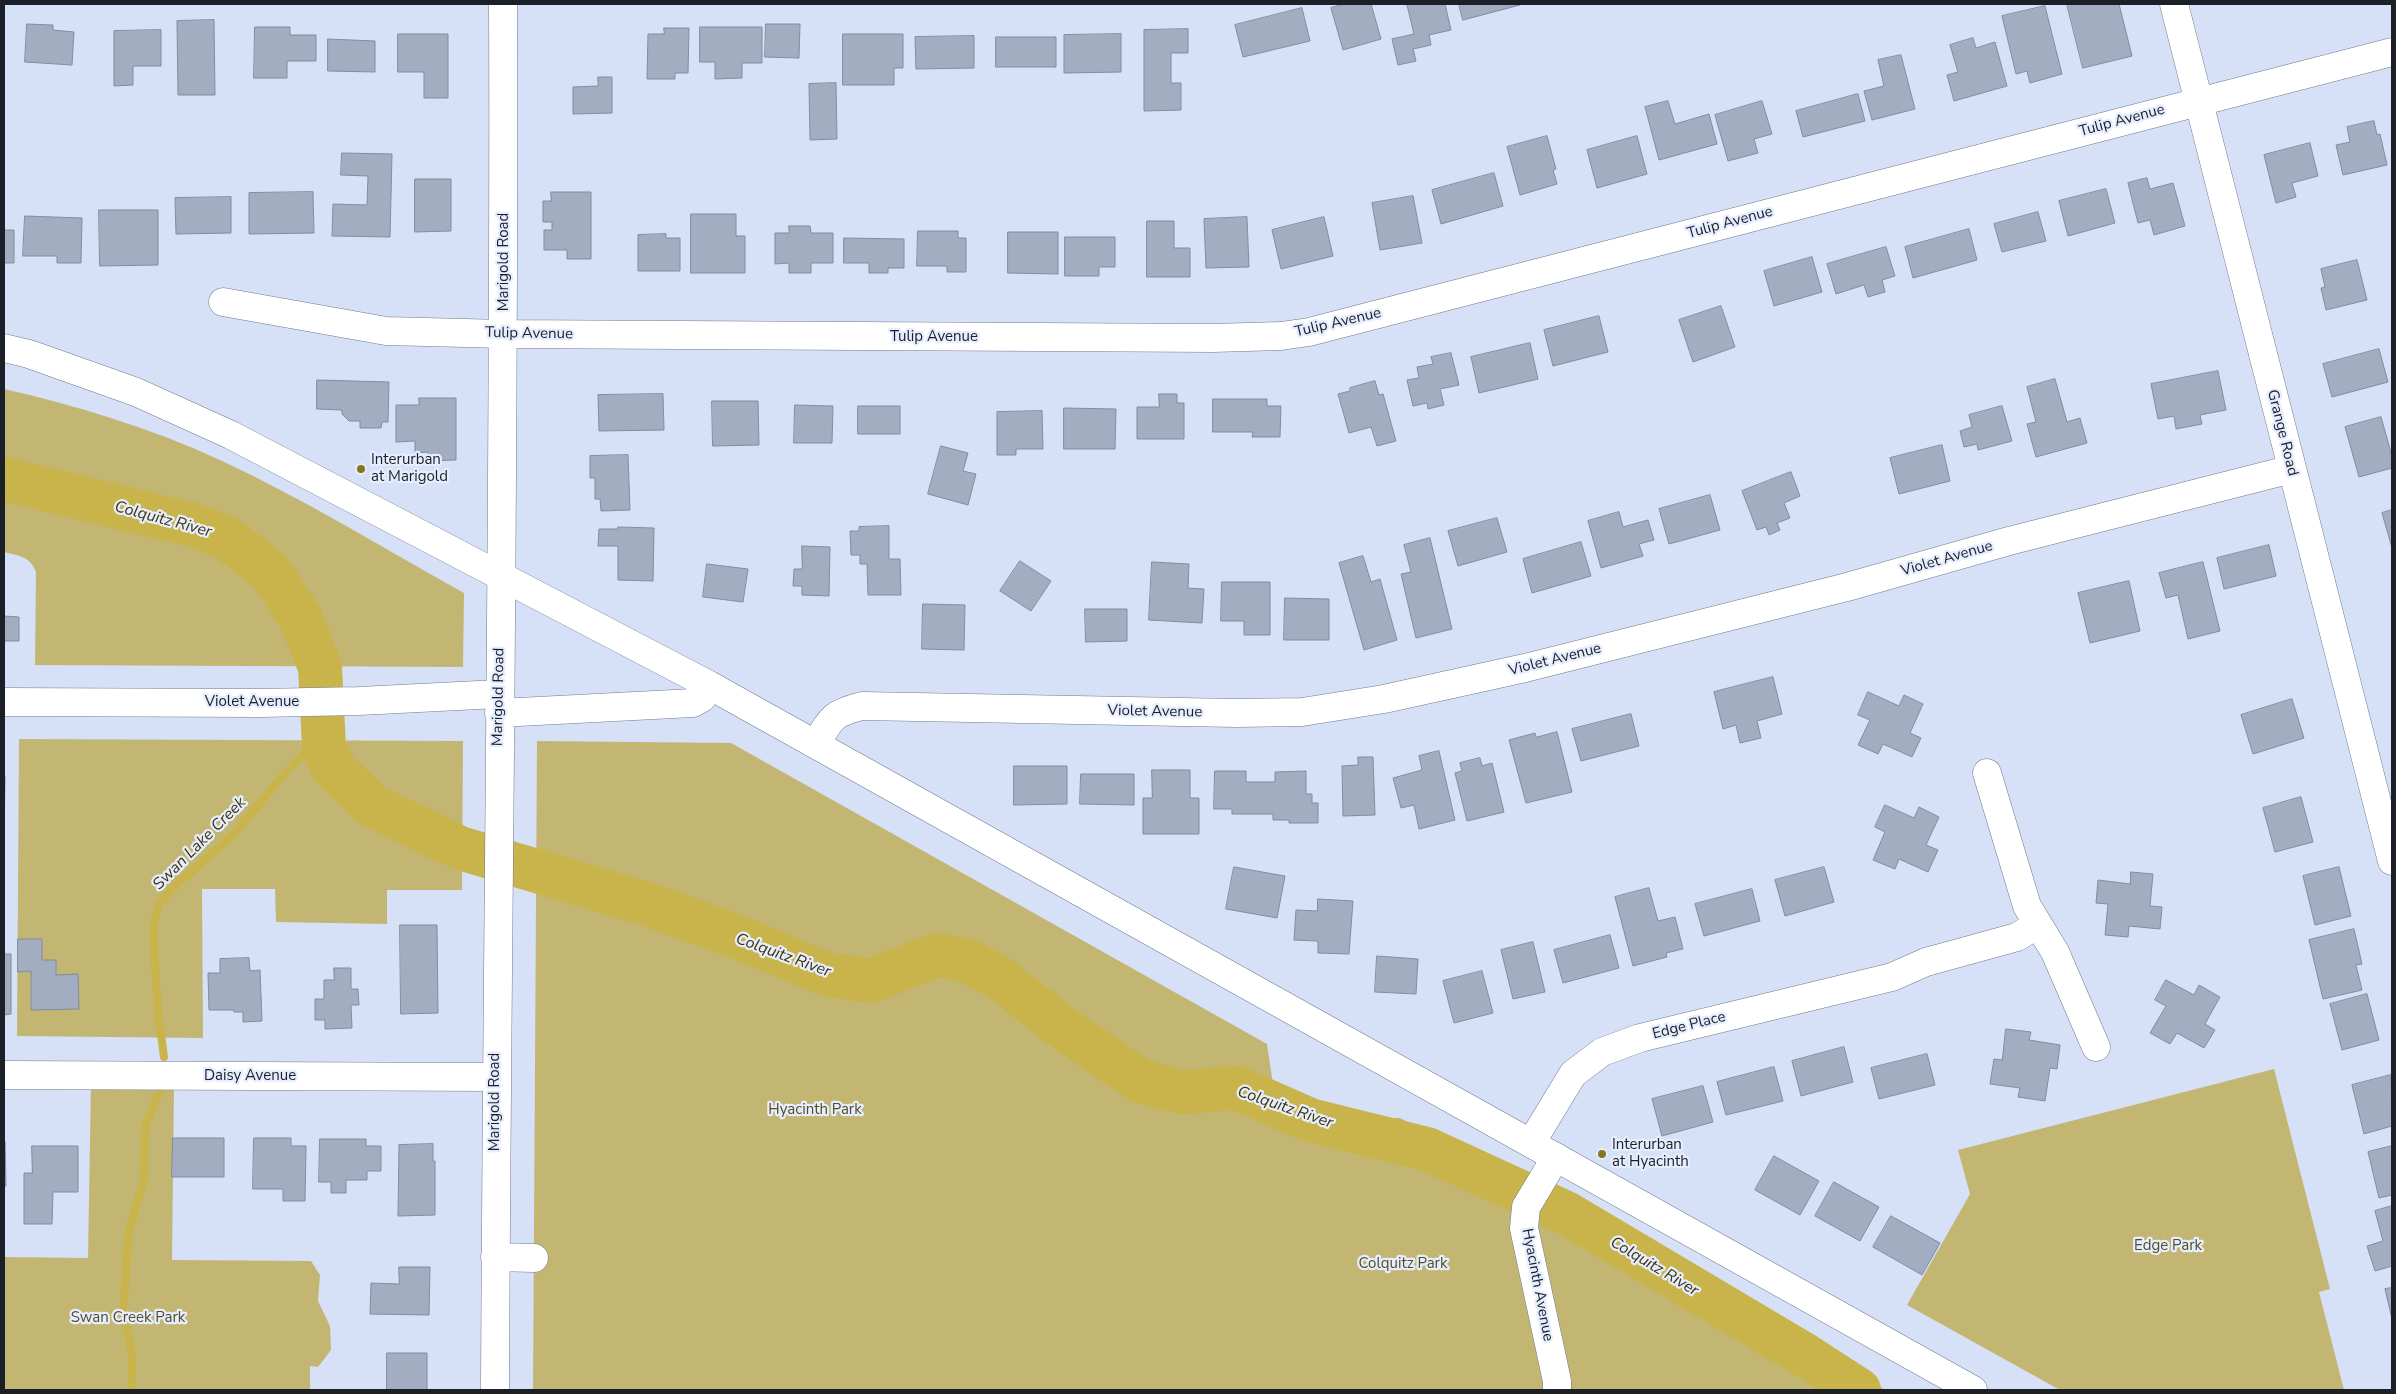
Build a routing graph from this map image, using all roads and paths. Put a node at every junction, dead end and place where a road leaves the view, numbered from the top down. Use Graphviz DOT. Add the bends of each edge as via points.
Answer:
graph roads {
  1 [pos="503,4"];
  2 [pos="2174,4"];
  3 [pos="2392,52"];
  4 [pos="2199,101"];
  5 [pos="223,302"];
  6 [pos="504,334"];
  7 [pos="4,348"];
  8 [pos="2292,470"];
  9 [pos="501,576"];
  10 [pos="709,685"];
  11 [pos="4,702"];
  12 [pos="499,703"];
  13 [pos="816,744"];
  14 [pos="1987,773"];
  15 [pos="2391,849"];
  16 [pos="2038,924"];
  17 [pos="2096,1047"];
  18 [pos="4,1075"];
  19 [pos="495,1077"];
  20 [pos="1530,1143"];
  21 [pos="1556,1158"];
  22 [pos="495,1257"];
  23 [pos="534,1258"];
  24 [pos="495,1390"];
  25 [pos="1557,1390"];
  26 [pos="1973,1390"];
  1 -- 6 [label="street, Marigold Road"];
  2 -- 4 [label="street, Grange Road"];
  3 -- 4 [label="street, Tulip Avenue"];
  4 -- 6 [label="street, Tulip Avenue" via="1309,332 1281,336"];
  4 -- 8 [label="street, Grange Road"];
  5 -- 6 [label="street, Tulip Avenue" via="386,330"];
  6 -- 9 [label="street, Marigold Road"];
  7 -- 9 [label="street" via="136,392 231,435"];
  8 -- 13 [label="street, Violet Avenue" via="2009,541 1847,587 1525,668 1384,699 1302,712 1246,713 862,706 842,710 829,721"];
  8 -- 15 [label="street, Grange Road"];
  9 -- 10 [label="street"];
  9 -- 12 [label="street, Marigold Road"];
  10 -- 12 [label="street, Violet Avenue" via="702,698 693,703"];
  10 -- 13 [label="street"];
  11 -- 12 [label="street, Violet Avenue"];
  12 -- 19 [label="street, Marigold Road"];
  13 -- 20 [label="street"];
  14 -- 16 [label="street" via="2028,906"];
  16 -- 17 [label="street" via="2055,952"];
  16 -- 20 [label="street, Edge Place" via="2017,937 1926,962 1892,977 1640,1038 1602,1052 1573,1074"];
  18 -- 19 [label="street, Daisy Avenue"];
  19 -- 22 [label="street, Marigold Road"];
  20 -- 21 [label="street"];
  21 -- 25 [label="street, Hyacinth Avenue" via="1531,1198 1524,1228"];
  21 -- 26 [label="street"];
  22 -- 23 [label="street"];
  22 -- 24 [label="street, Marigold Road"];
}
